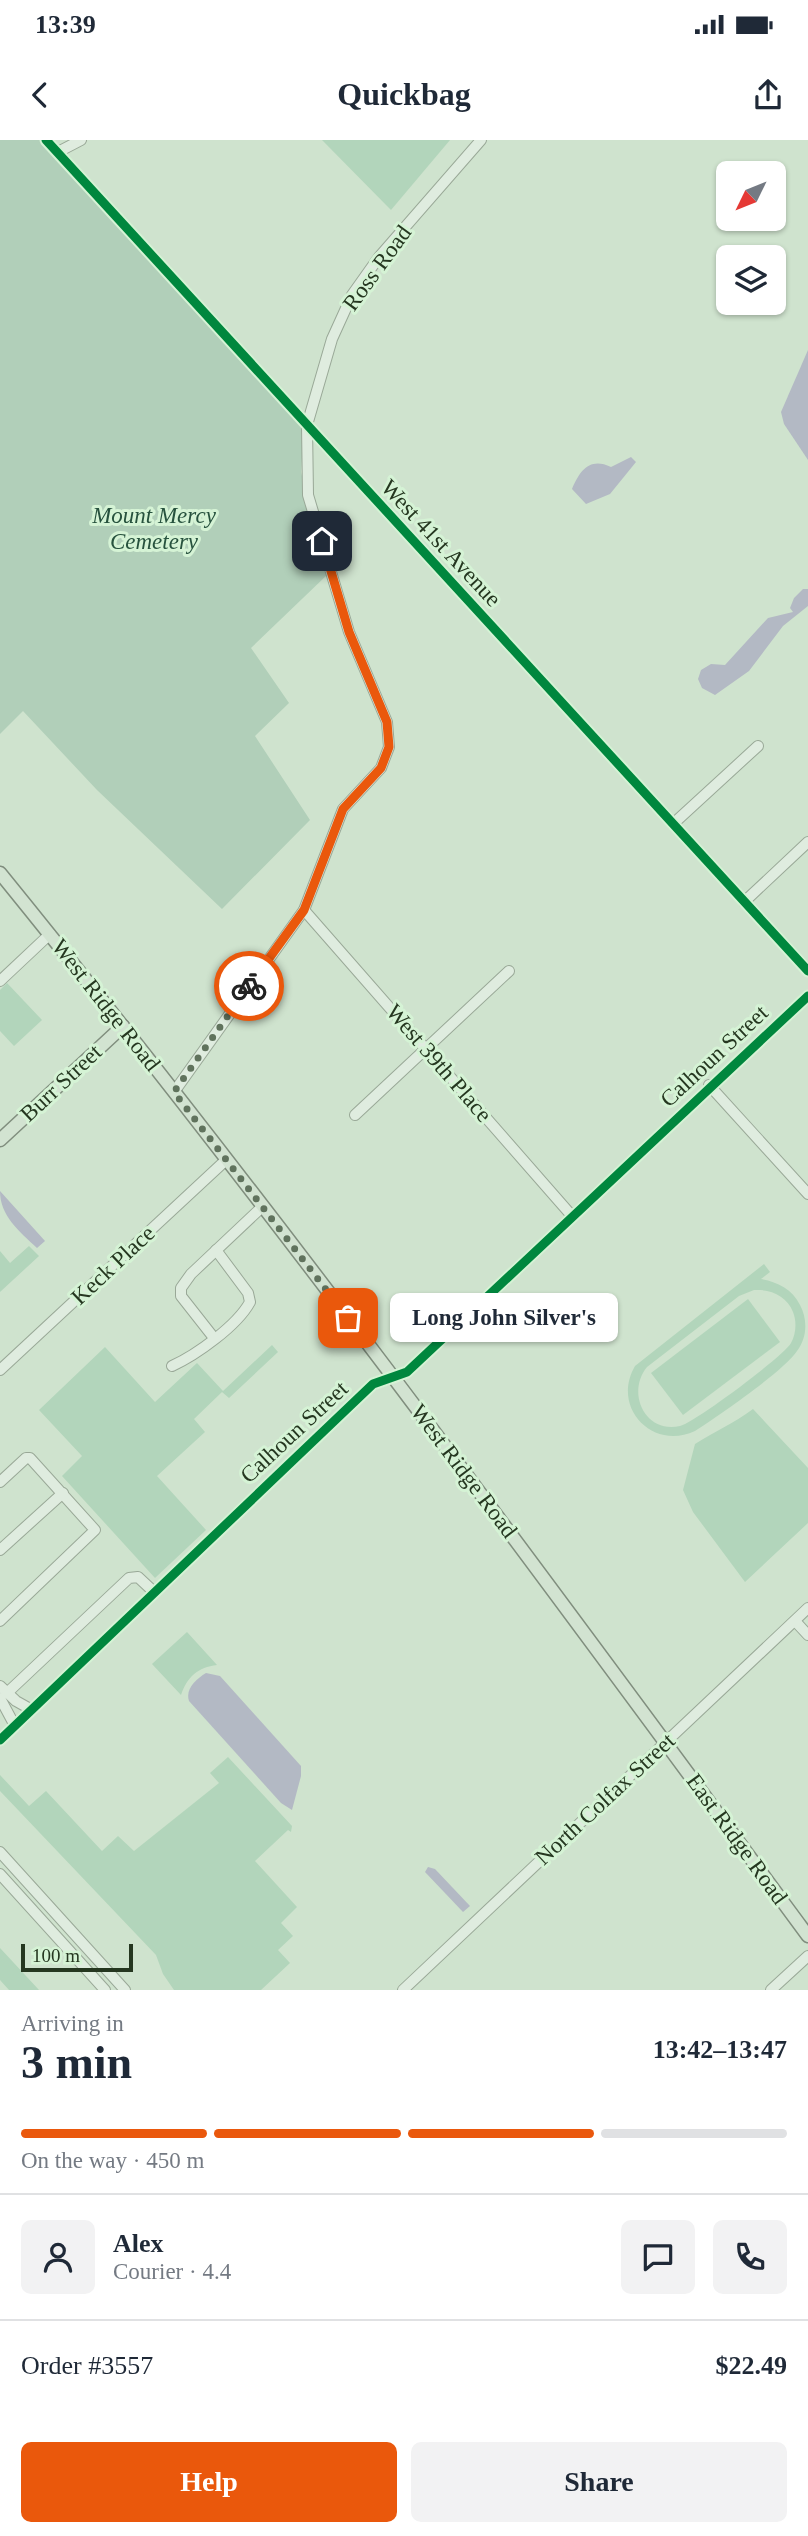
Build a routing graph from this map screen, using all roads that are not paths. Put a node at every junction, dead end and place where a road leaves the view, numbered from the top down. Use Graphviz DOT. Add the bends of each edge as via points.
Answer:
graph roads {
  1 [pos="46,140"];
  2 [pos="81,140"];
  3 [pos="481,140"];
  4 [pos="58,152"];
  5 [pos="307,425"];
  6 [pos="758,746"];
  7 [pos="673,824"];
  8 [pos="808,842"];
  9 [pos="0,873"];
  10 [pos="744,902"];
  11 [pos="304,910"];
  12 [pos="50,934"];
  13 [pos="509,971"];
  14 [pos="808,971"];
  15 [pos="0,981"];
  16 [pos="808,996"];
  17 [pos="123,1026"];
  18 [pos="427,1048"];
  19 [pos="709,1086"];
  20 [pos="174,1092"];
  21 [pos="355,1115"];
  22 [pos="0,1140"];
  23 [pos="226,1160"];
  24 [pos="808,1194"];
  25 [pos="262,1207"];
  26 [pos="572,1216"];
  27 [pos="216,1250"];
  28 [pos="214,1338"];
  29 [pos="172,1366"];
  30 [pos="0,1370"];
  31 [pos="393,1376"];
  32 [pos="0,1482"];
  33 [pos="63,1493"];
  34 [pos="0,1550"];
  35 [pos="154,1592"];
  36 [pos="808,1608"];
  37 [pos="0,1621"];
  38 [pos="794,1621"];
  39 [pos="808,1635"];
  40 [pos="2,1692"];
  41 [pos="32,1710"];
  42 [pos="15,1726"];
  43 [pos="0,1740"];
  44 [pos="666,1741"];
  45 [pos="0,1852"];
  46 [pos="0,1874"];
  47 [pos="806,1930"];
  48 [pos="808,1956"];
  49 [pos="100,1962"];
  50 [pos="89,1973"];
  51 [pos="104,1990"];
  52 [pos="125,1990"];
  53 [pos="402,1990"];
  54 [pos="771,1990"];
  1 -- 4 [label="street, West 41st Avenue"];
  2 -- 4 [label="street"];
  3 -- 5 [label="street, Ross Road" via="379,257 352,295 332,339"];
  4 -- 5 [label="street, West 41st Avenue"];
  5 -- 7 [label="street, West 41st Avenue"];
  5 -- 11 [label="street, Ross Road" via="308,495 349,632 387,722 389,747 381,768 343,809"];
  6 -- 7 [label="street"];
  7 -- 10 [label="street, West 41st Avenue"];
  8 -- 10 [label="street"];
  9 -- 12 [label="main road, West Ridge Road"];
  10 -- 14 [label="street, West 41st Avenue"];
  11 -- 18 [label="street, West 39th Place"];
  11 -- 20 [label="street, Ross Road"];
  12 -- 15 [label="street"];
  12 -- 17 [label="main road, West Ridge Road"];
  13 -- 18 [label="street"];
  16 -- 19 [label="street, Calhoun Street"];
  17 -- 20 [label="main road, West Ridge Road"];
  17 -- 22 [label="main road, Burr Street"];
  18 -- 21 [label="street"];
  18 -- 26 [label="street, West 39th Place"];
  19 -- 24 [label="street"];
  19 -- 26 [label="street, Calhoun Street"];
  20 -- 23 [label="main road, West Ridge Road"];
  23 -- 25 [label="main road, West Ridge Road"];
  23 -- 30 [label="street, Keck Place"];
  25 -- 27 [label="street"];
  25 -- 31 [label="main road, West Ridge Road"];
  26 -- 31 [label="street, Calhoun Street" via="407,1372"];
  27 -- 28 [label="street" via="180,1291"];
  27 -- 28 [label="street" via="250,1300"];
  28 -- 29 [label="street"];
  31 -- 35 [label="street, Calhoun Street" via="373,1384"];
  31 -- 44 [label="main road, West Ridge Road"];
  32 -- 33 [label="street" via="29,1457"];
  33 -- 34 [label="street"];
  33 -- 37 [label="street" via="95,1530"];
  35 -- 40 [label="street" via="134,1576"];
  35 -- 41 [label="street, Calhoun Street"];
  36 -- 38 [label="street, North Colfax Street"];
  38 -- 39 [label="street"];
  38 -- 44 [label="street, North Colfax Street"];
  40 -- 41 [label="street"];
  40 -- 42 [label="street"];
  41 -- 42 [label="street, Calhoun Street"];
  42 -- 43 [label="street, Calhoun Street"];
  44 -- 47 [label="main road, East Ridge Road"];
  44 -- 53 [label="street, North Colfax Street"];
  45 -- 49 [label="street"];
  46 -- 50 [label="street"];
  48 -- 54 [label="street"];
  49 -- 50 [label="street"];
  49 -- 52 [label="street"];
  50 -- 51 [label="street"];
}
